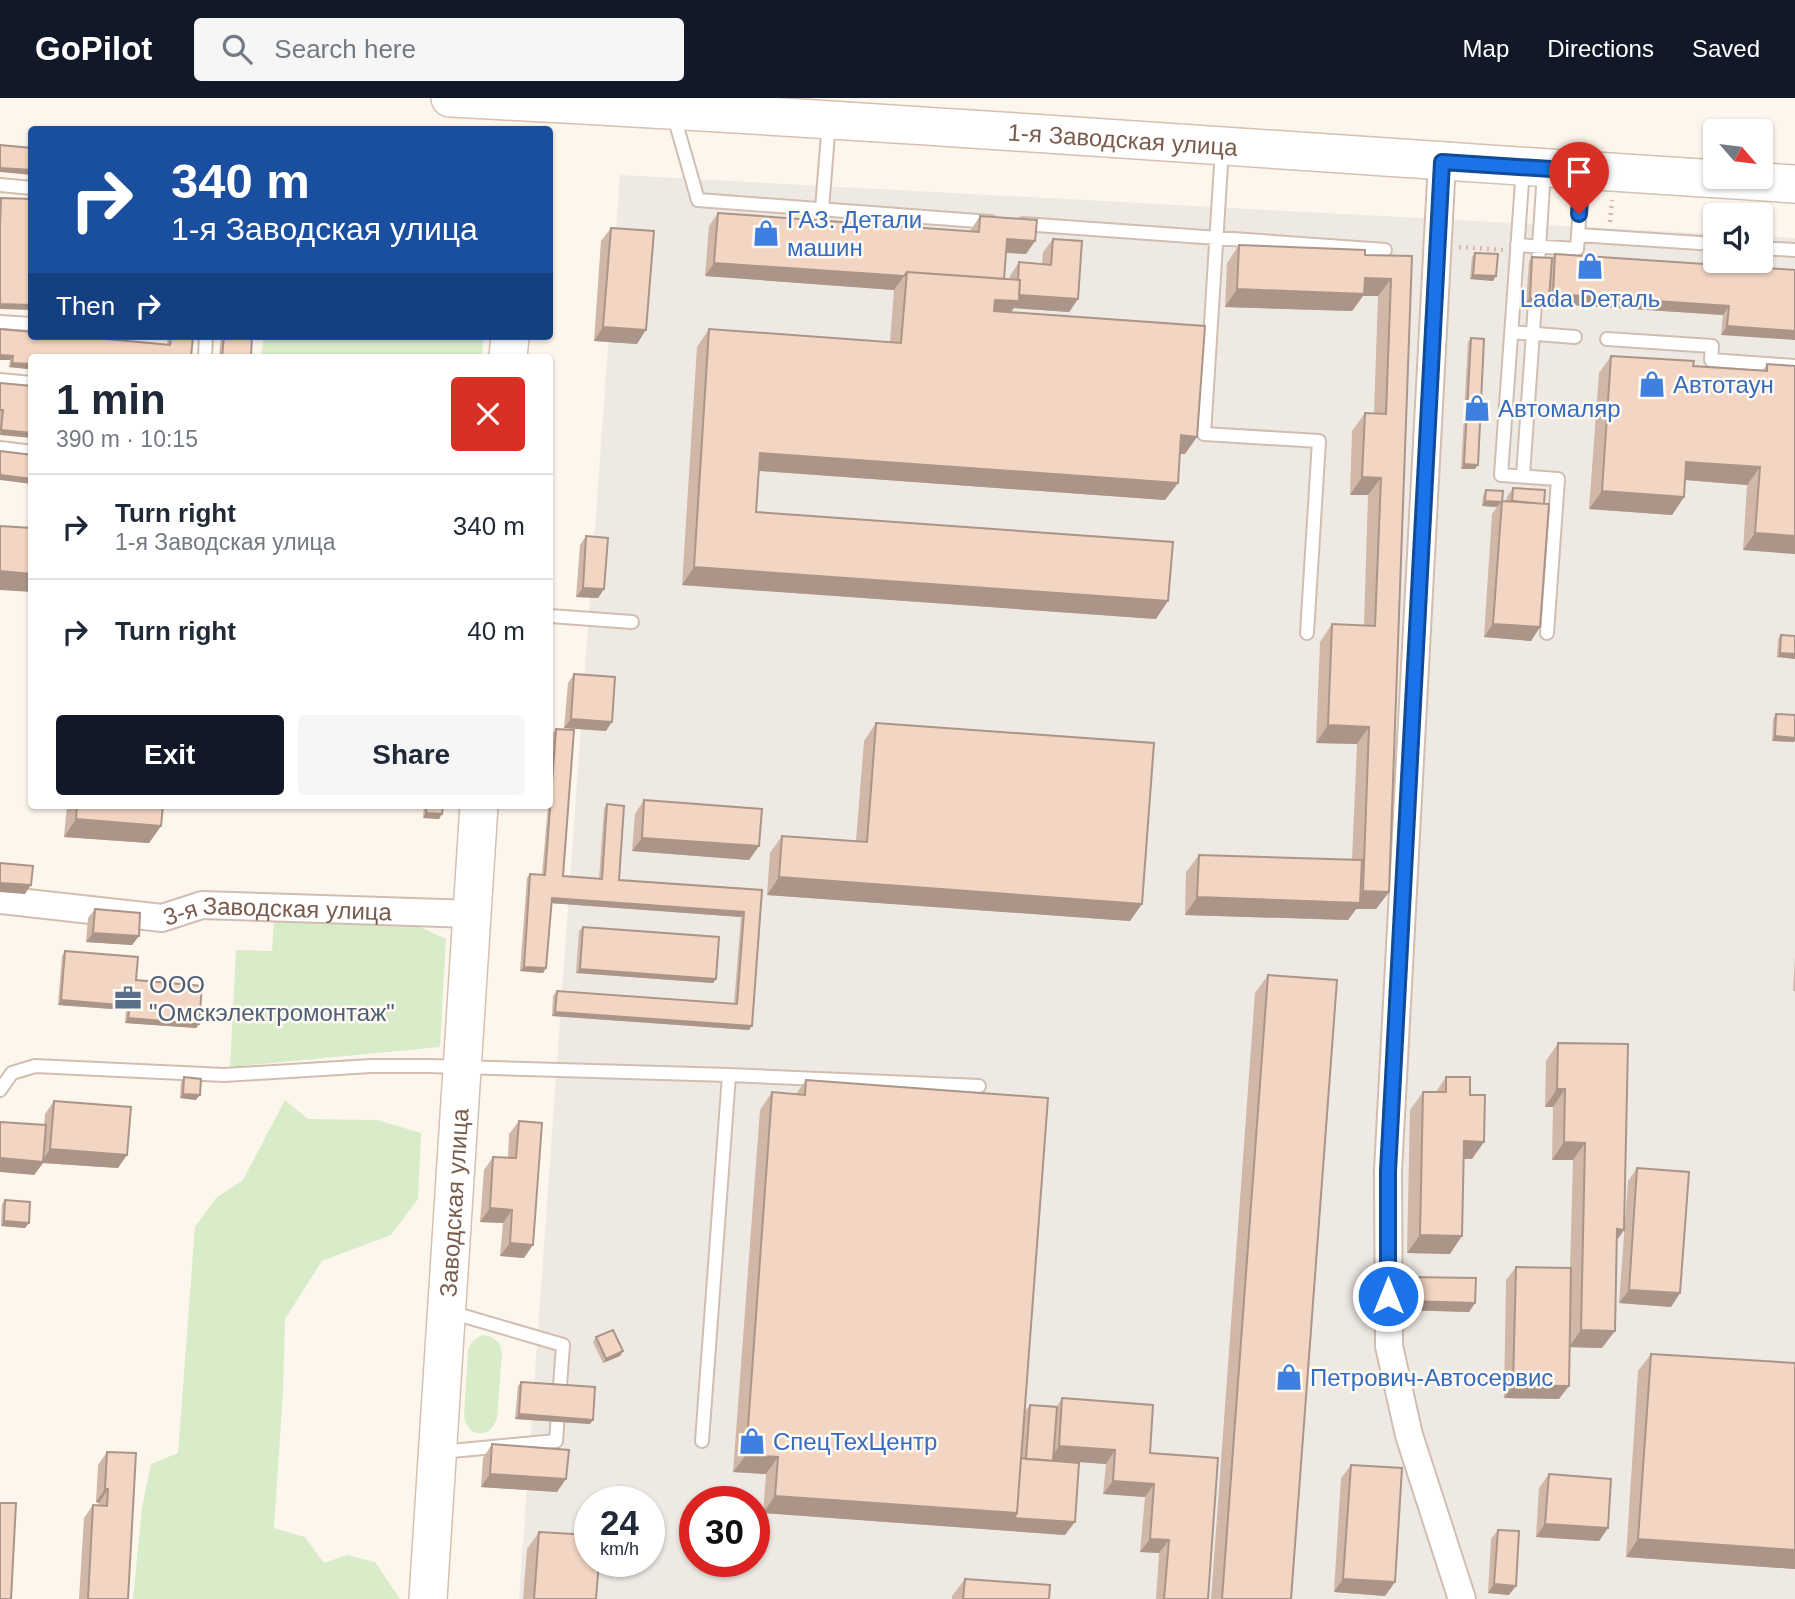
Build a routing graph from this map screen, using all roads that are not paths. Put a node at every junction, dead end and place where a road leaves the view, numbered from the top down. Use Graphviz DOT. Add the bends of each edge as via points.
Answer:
graph roads {
  1 [pos="450,98"];
  2 [pos="525,110"];
  3 [pos="672,111"];
  4 [pos="829,120"];
  5 [pos="1222,145"];
  6 [pos="1442,162"];
  7 [pos="1534,168"];
  8 [pos="1597,180"];
  9 [pos="1795,184"];
  10 [pos="0,185"];
  11 [pos="28,188"];
  12 [pos="822,209"];
  13 [pos="1578,235"];
  14 [pos="1216,238"];
  15 [pos="1703,243"];
  16 [pos="1517,245"];
  17 [pos="1539,247"];
  18 [pos="1773,249"];
  19 [pos="1385,250"];
  20 [pos="1795,250"];
  21 [pos="1538,262"];
  22 [pos="1535,303"];
  23 [pos="0,322"];
  24 [pos="28,324"];
  25 [pos="1511,332"];
  26 [pos="1533,334"];
  27 [pos="1575,337"];
  28 [pos="1607,339"];
  29 [pos="1795,366"];
  30 [pos="0,380"];
  31 [pos="28,383"];
  32 [pos="0,448"];
  33 [pos="28,452"];
  34 [pos="1523,476"];
  35 [pos="553,616"];
  36 [pos="632,622"];
  37 [pos="1307,633"];
  38 [pos="1547,633"];
  39 [pos="479,809"];
  40 [pos="0,900"];
  41 [pos="472,914"];
  42 [pos="462,1067"];
  43 [pos="730,1075"];
  44 [pos="979,1086"];
  45 [pos="0,1090"];
  46 [pos="446,1311"];
  47 [pos="702,1441"];
  48 [pos="438,1452"];
  49 [pos="428,1599"];
  50 [pos="1462,1599"];
  1 -- 2 [label="main road, 1-я Заводская улица"];
  2 -- 3 [label="main road, 1-я Заводская улица"];
  3 -- 4 [label="main road, 1-я Заводская улица"];
  3 -- 12 [label="lane" via="698,200"];
  4 -- 5 [label="main road, 1-я Заводская улица"];
  4 -- 12 [label="lane"];
  5 -- 6 [label="main road, 1-я Заводская улица"];
  5 -- 14 [label="lane"];
  6 -- 7 [label="main road, 1-я Заводская улица"];
  6 -- 50 [label="street" via="1388,1171 1389,1346 1409,1435"];
  7 -- 8 [label="main road, 1-я Заводская улица"];
  7 -- 16 [label="lane"];
  7 -- 17 [label="lane"];
  8 -- 9 [label="main road, 1-я Заводская улица"];
  8 -- 13 [label="lane"];
  10 -- 11 [label="lane"];
  12 -- 14 [label="lane"];
  13 -- 15 [label="lane"];
  13 -- 17 [label="lane" via="1577,249"];
  14 -- 19 [label="lane"];
  14 -- 37 [label="lane" via="1204,434 1319,441"];
  16 -- 17 [label="lane"];
  16 -- 25 [label="lane"];
  17 -- 21 [label="lane"];
  18 -- 20 [label="lane"];
  22 -- 26 [label="lane"];
  23 -- 24 [label="lane"];
  25 -- 26 [label="lane"];
  25 -- 34 [label="lane" via="1501,475"];
  26 -- 27 [label="lane"];
  26 -- 34 [label="lane"];
  28 -- 29 [label="lane" via="1712,346 1712,360"];
  30 -- 31 [label="lane"];
  32 -- 33 [label="lane"];
  34 -- 38 [label="lane" via="1558,479"];
  35 -- 36 [label="lane"];
  39 -- 41 [label="main road, Заводская улица"];
  40 -- 41 [label="street, 3-я Заводская улица" via="162,918 202,905"];
  41 -- 42 [label="main road, Заводская улица"];
  42 -- 43 [label="lane"];
  42 -- 45 [label="lane" via="371,1066 224,1075 35,1066 12,1073"];
  42 -- 46 [label="main road, Заводская улица"];
  43 -- 44 [label="lane"];
  43 -- 47 [label="lane"];
  46 -- 48 [label="main road, Заводская улица"];
  46 -- 48 [label="lane" via="563,1345 556,1441"];
  48 -- 49 [label="main road, Заводская улица"];
}
